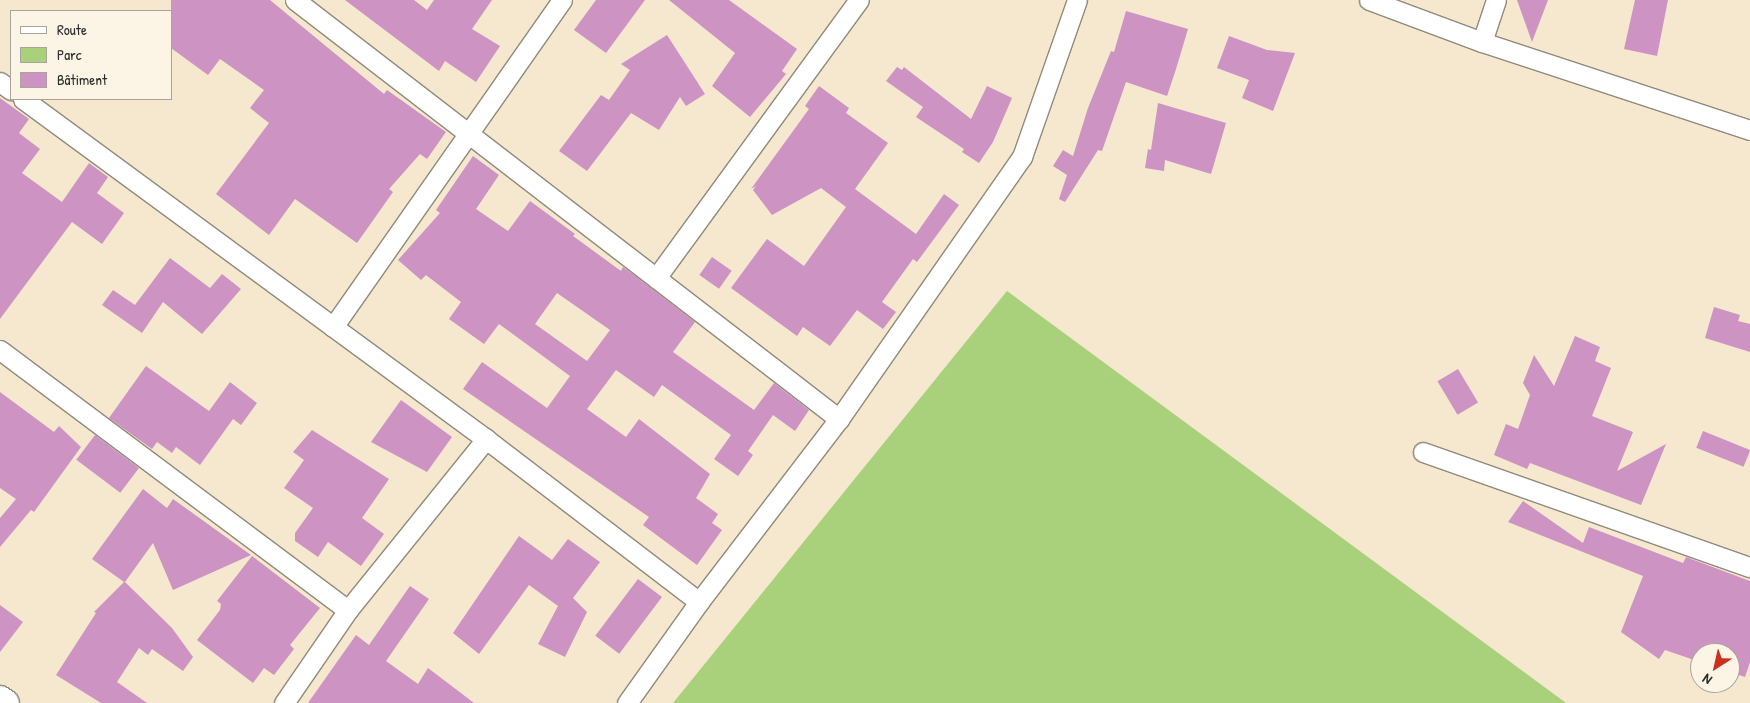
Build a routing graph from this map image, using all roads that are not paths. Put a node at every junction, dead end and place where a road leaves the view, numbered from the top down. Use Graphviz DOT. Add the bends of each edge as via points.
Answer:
graph roads {
  1 [pos="296,0"];
  2 [pos="562,0"];
  3 [pos="859,0"];
  4 [pos="1077,0"];
  5 [pos="1369,0"];
  6 [pos="1496,0"];
  7 [pos="1482,42"];
  8 [pos="24,100"];
  9 [pos="1750,130"];
  10 [pos="468,134"];
  11 [pos="656,278"];
  12 [pos="333,327"];
  13 [pos="0,350"];
  14 [pos="839,420"];
  15 [pos="486,439"];
  16 [pos="1423,452"];
  17 [pos="1750,567"];
  18 [pos="699,602"];
  19 [pos="348,610"];
  20 [pos="0,699"];
  21 [pos="6,703"];
  22 [pos="284,703"];
  23 [pos="628,703"];
  1 -- 10 [label="street"];
  2 -- 10 [label="street"];
  3 -- 11 [label="street"];
  4 -- 14 [label="street" via="1022,157"];
  5 -- 7 [label="street"];
  6 -- 7 [label="street"];
  7 -- 9 [label="street"];
  8 -- 12 [label="street"];
  10 -- 11 [label="street"];
  10 -- 12 [label="street"];
  11 -- 14 [label="street"];
  12 -- 15 [label="street"];
  13 -- 19 [label="street"];
  14 -- 18 [label="street"];
  15 -- 18 [label="street"];
  15 -- 19 [label="street"];
  16 -- 17 [label="street"];
  18 -- 23 [label="street"];
  19 -- 22 [label="street"];
  20 -- 21 [label="street"];
}
